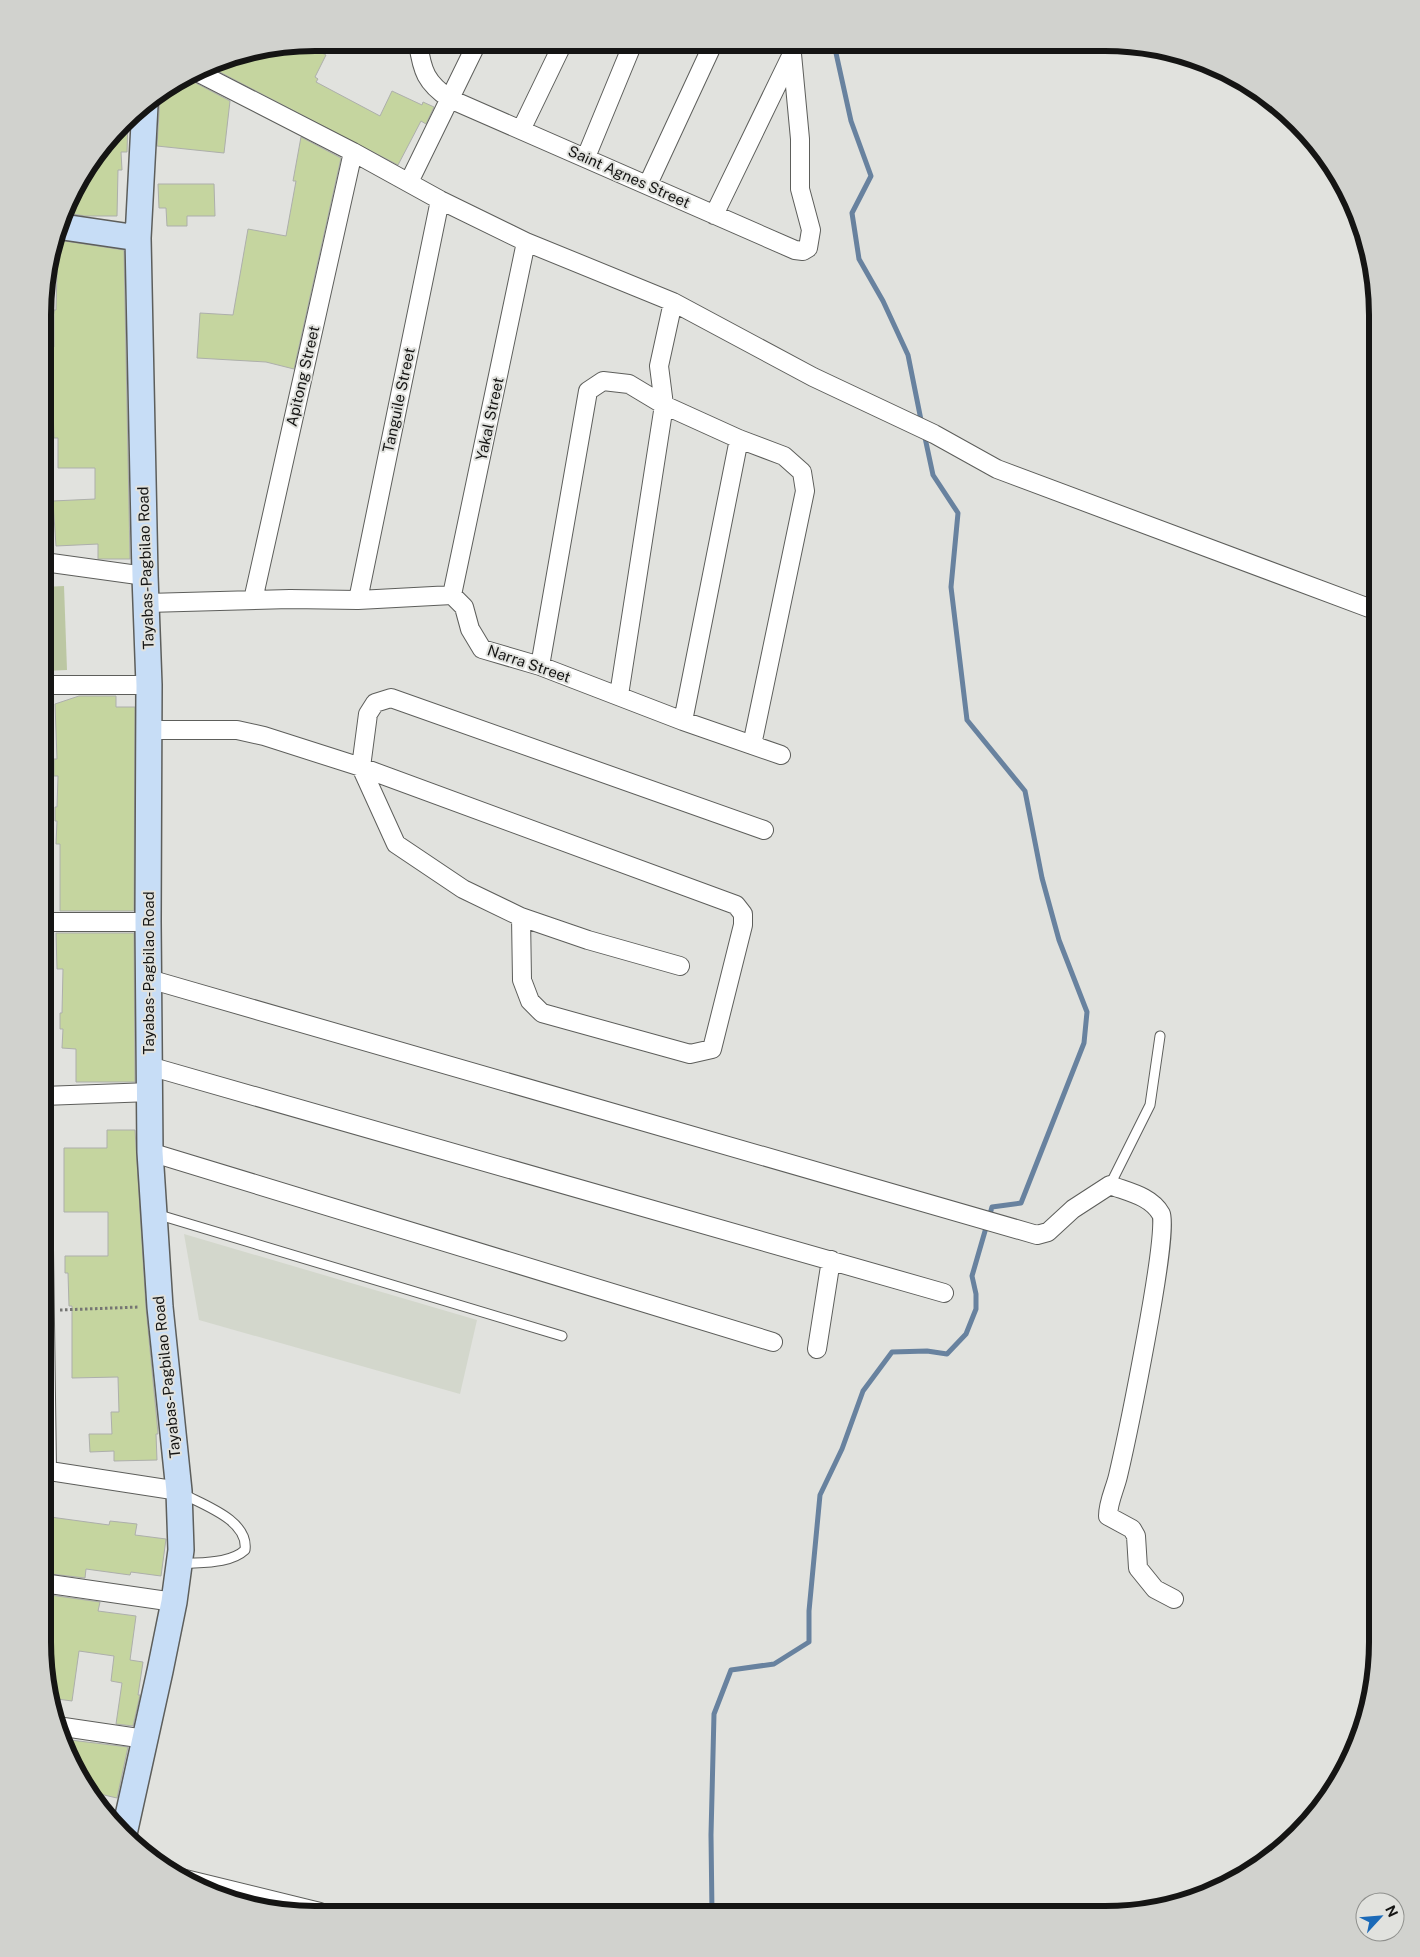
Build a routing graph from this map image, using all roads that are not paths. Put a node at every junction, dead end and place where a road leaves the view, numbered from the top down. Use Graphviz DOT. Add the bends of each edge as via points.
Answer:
graph roads {
  1 [pos="420,51"];
  2 [pos="473,51"];
  3 [pos="559,51"];
  4 [pos="630,51"];
  5 [pos="709,51"];
  6 [pos="790,51"];
  7 [pos="791,51"];
  8 [pos="204,75"];
  9 [pos="450,99"];
  10 [pos="145,114"];
  11 [pos="521,130"];
  12 [pos="353,152"];
  13 [pos="586,157"];
  14 [pos="409,182"];
  15 [pos="648,184"];
  16 [pos="440,200"];
  17 [pos="714,215"];
  18 [pos="66,228"];
  19 [pos="138,238"];
  20 [pos="526,242"];
  21 [pos="673,302"];
  22 [pos="664,405"];
  23 [pos="739,439"];
  24 [pos="51,563"];
  25 [pos="145,576"];
  26 [pos="452,595"];
  27 [pos="253,600"];
  28 [pos="358,600"];
  29 [pos="147,603"];
  30 [pos="1369,608"];
  31 [pos="540,666"];
  32 [pos="51,685"];
  33 [pos="149,685"];
  34 [pos="619,695"];
  35 [pos="683,721"];
  36 [pos="149,730"];
  37 [pos="752,745"];
  38 [pos="781,755"];
  39 [pos="361,767"];
  40 [pos="764,830"];
  41 [pos="521,916"];
  42 [pos="51,922"];
  43 [pos="148,922"];
  44 [pos="680,966"];
  45 [pos="149,979"];
  46 [pos="1160,1036"];
  47 [pos="149,1066"];
  48 [pos="150,1092"];
  49 [pos="51,1096"];
  50 [pos="150,1152"];
  51 [pos="1110,1184"];
  52 [pos="153,1213"];
  53 [pos="831,1260"];
  54 [pos="944,1293"];
  55 [pos="562,1336"];
  56 [pos="773,1342"];
  57 [pos="817,1349"];
  58 [pos="51,1471"];
  59 [pos="179,1492"];
  60 [pos="179,1564"];
  61 [pos="51,1584"];
  62 [pos="1174,1599"];
  63 [pos="174,1602"];
  64 [pos="65,1727"];
  65 [pos="146,1739"];
  66 [pos="126,1826"];
  1 -- 9 [label="street, Saint Agnes Street" via="426,75 435,89"];
  2 -- 9 [label="street"];
  3 -- 11 [label="street"];
  4 -- 13 [label="street"];
  5 -- 15 [label="street"];
  6 -- 17 [label="street"];
  7 -- 17 [label="street, Saint Agnes Street" via="800,139 800,189 811,230 808,248 795,250"];
  8 -- 12 [label="street"];
  9 -- 11 [label="street, Saint Agnes Street"];
  9 -- 14 [label="street"];
  10 -- 19 [label="main road, Tayabas-Pagbilao Road"];
  11 -- 13 [label="street, Saint Agnes Street"];
  12 -- 14 [label="street"];
  12 -- 27 [label="street, Apitong Street"];
  13 -- 15 [label="street, Saint Agnes Street"];
  14 -- 16 [label="street"];
  15 -- 17 [label="street, Saint Agnes Street"];
  16 -- 20 [label="street"];
  16 -- 28 [label="street, Tanguile Street"];
  18 -- 19 [label="main road"];
  19 -- 25 [label="main road, Tayabas-Pagbilao Road"];
  20 -- 21 [label="street"];
  20 -- 26 [label="street, Yakal Street"];
  21 -- 22 [label="street" via="659,366"];
  21 -- 30 [label="street" via="813,378 934,434 997,469"];
  22 -- 23 [label="street"];
  22 -- 31 [label="street" via="629,384 602,381 588,392"];
  22 -- 34 [label="street"];
  23 -- 35 [label="street"];
  23 -- 37 [label="street" via="784,456 802,472 805,491"];
  24 -- 25 [label="street"];
  25 -- 29 [label="main road, Tayabas-Pagbilao Road"];
  26 -- 28 [label="street"];
  26 -- 31 [label="street, Narra Street" via="464,607 470,629 482,649"];
  27 -- 28 [label="street"];
  27 -- 29 [label="street"];
  29 -- 33 [label="main road, Tayabas-Pagbilao Road"];
  31 -- 34 [label="street, Narra Street"];
  32 -- 33 [label="street"];
  33 -- 36 [label="main road, Tayabas-Pagbilao Road"];
  34 -- 35 [label="street, Narra Street"];
  35 -- 37 [label="street, Narra Street"];
  36 -- 39 [label="street" via="238,730"];
  36 -- 43 [label="main road, Tayabas-Pagbilao Road"];
  37 -- 38 [label="street, Narra Street"];
  39 -- 40 [label="street" via="368,714 376,703 391,698"];
  39 -- 41 [label="street" via="396,844 463,889"];
  39 -- 41 [label="street" via="736,905 743,914 743,925 712,1049 690,1054 542,1013 530,1001 522,980"];
  41 -- 44 [label="street" via="588,940"];
  42 -- 43 [label="street"];
  43 -- 45 [label="main road, Tayabas-Pagbilao Road"];
  45 -- 47 [label="main road, Tayabas-Pagbilao Road"];
  45 -- 51 [label="street" via="1037,1235 1048,1232 1073,1209"];
  46 -- 51 [label="lane" via="1150,1105"];
  47 -- 48 [label="main road, Tayabas-Pagbilao Road"];
  47 -- 53 [label="street"];
  48 -- 49 [label="street"];
  48 -- 50 [label="main road, Tayabas-Pagbilao Road"];
  50 -- 52 [label="main road, Tayabas-Pagbilao Road"];
  50 -- 56 [label="street"];
  51 -- 62 [label="street" via="1154,1202 1162,1216 1142,1359 1108,1516 1132,1529 1136,1536 1138,1568 1155,1589"];
  52 -- 55 [label="lane"];
  52 -- 59 [label="main road, Tayabas-Pagbilao Road"];
  53 -- 54 [label="street"];
  53 -- 57 [label="street"];
  58 -- 59 [label="street"];
  59 -- 60 [label="main road, Tayabas-Pagbilao Road"];
  59 -- 60 [label="lane" via="231,1520 242,1530 246,1541 245,1550 225,1560"];
  60 -- 63 [label="main road, Tayabas-Pagbilao Road"];
  61 -- 63 [label="street"];
  63 -- 65 [label="main road, Tayabas-Pagbilao Road"];
  64 -- 65 [label="street"];
  65 -- 66 [label="main road, Tayabas-Pagbilao Road"];
}
